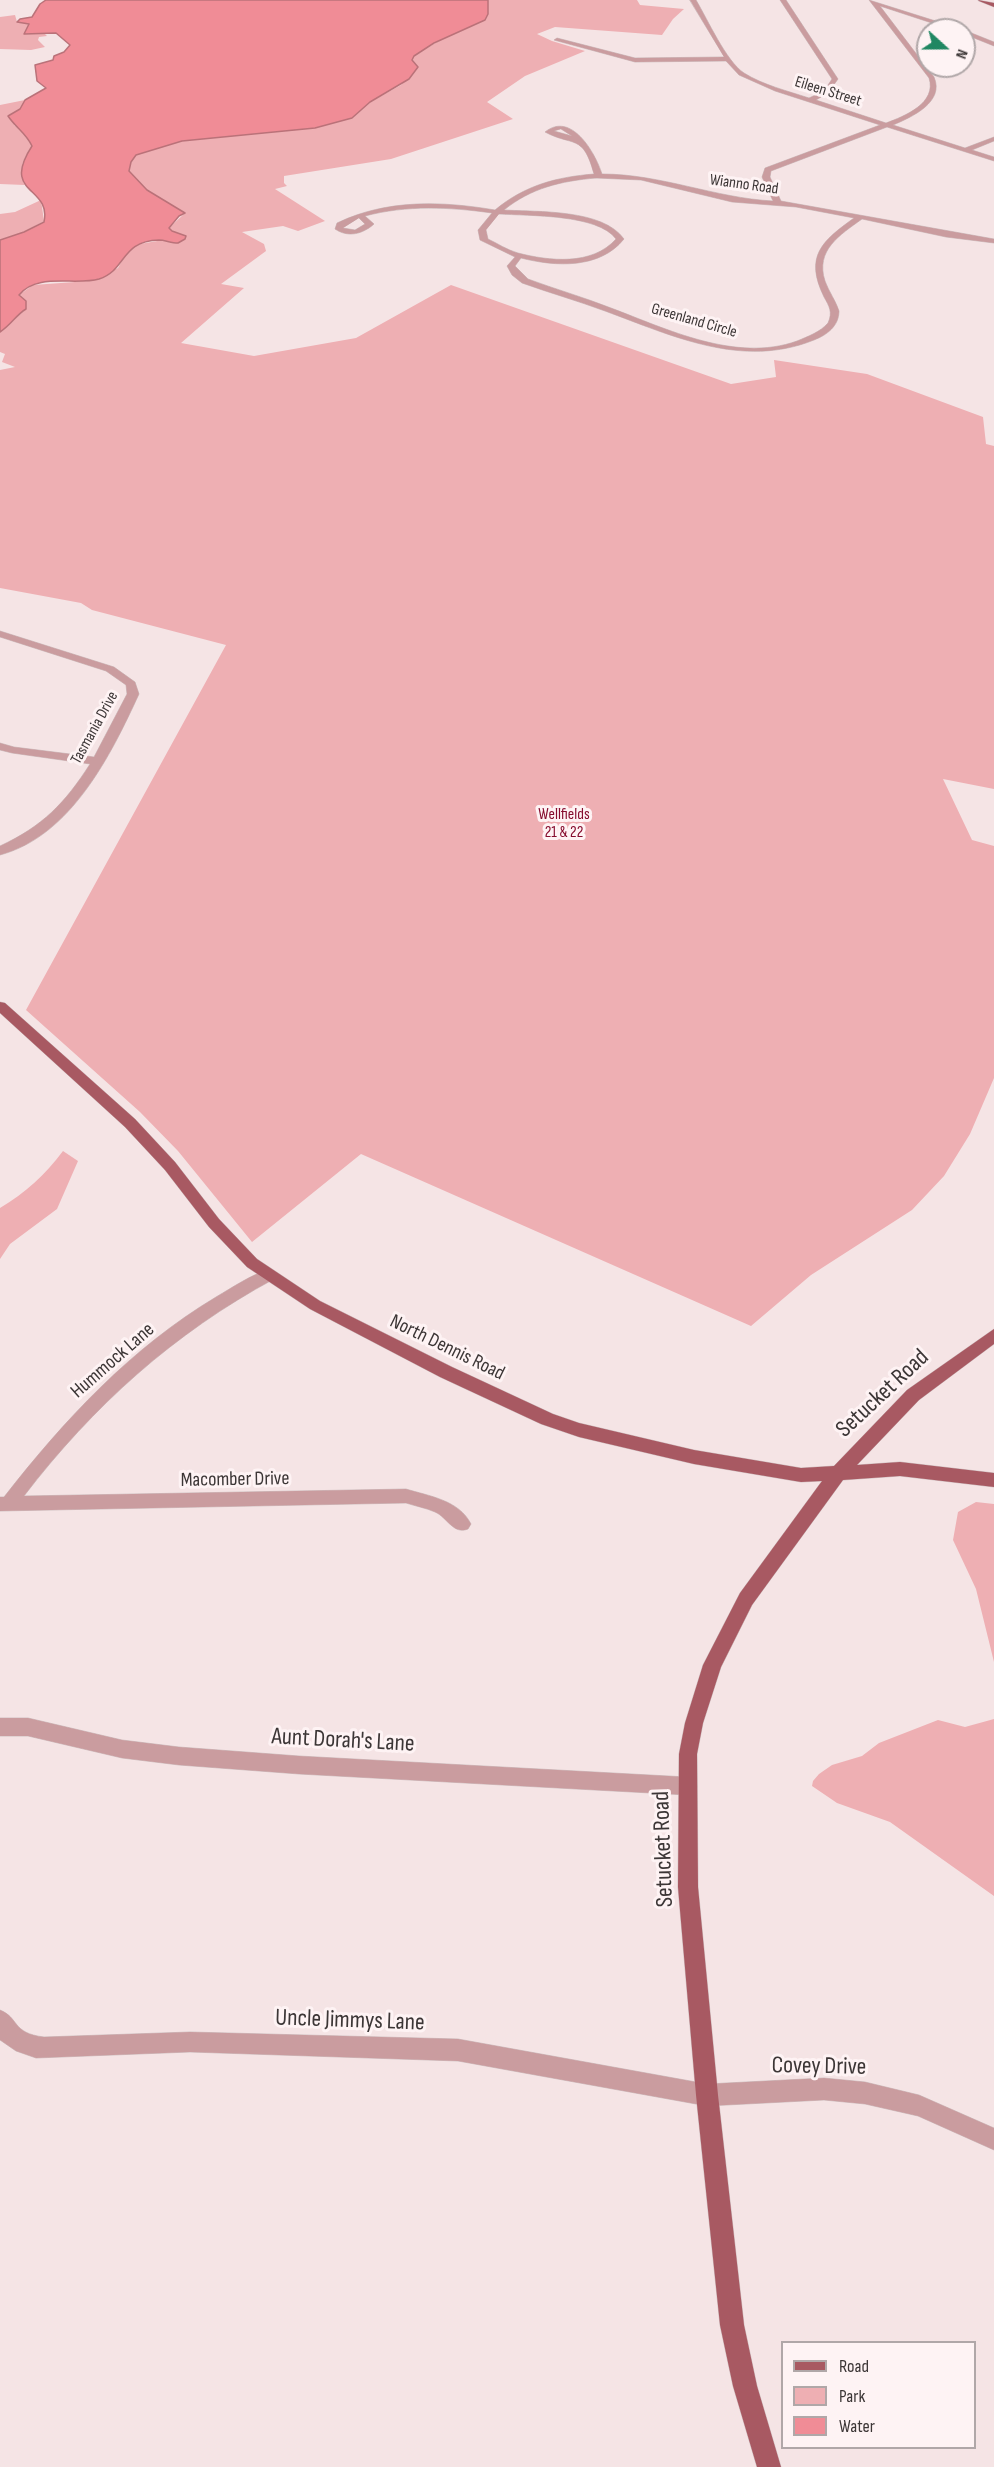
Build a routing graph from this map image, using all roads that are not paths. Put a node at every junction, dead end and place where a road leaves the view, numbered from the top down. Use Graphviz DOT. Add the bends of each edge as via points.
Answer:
graph roads {
  1 [pos="693,0"];
  2 [pos="783,0"];
  3 [pos="981,0"];
  4 [pos="872,1"];
  5 [pos="994,5"];
  6 [pos="923,18"];
  7 [pos="976,37"];
  8 [pos="557,40"];
  9 [pos="994,44"];
  10 [pos="728,59"];
  11 [pos="809,101"];
  12 [pos="887,125"];
  13 [pos="994,139"];
  14 [pos="578,140"];
  15 [pos="965,150"];
  16 [pos="994,159"];
  17 [pos="599,177"];
  18 [pos="778,203"];
  19 [pos="497,212"];
  20 [pos="360,215"];
  21 [pos="860,218"];
  22 [pos="994,241"];
  23 [pos="519,255"];
  24 [pos="0,634"];
  25 [pos="14,640"];
  26 [pos="1,650"];
  27 [pos="0,746"];
  28 [pos="97,761"];
  29 [pos="0,850"];
  30 [pos="0,1006"];
  31 [pos="269,1275"];
  32 [pos="994,1335"];
  33 [pos="837,1474"];
  34 [pos="994,1480"];
  35 [pos="3,1504"];
  36 [pos="462,1524"];
  37 [pos="0,1727"];
  38 [pos="687,1786"];
  39 [pos="0,2020"];
  40 [pos="707,2095"];
  41 [pos="994,2139"];
  42 [pos="770,2467"];
  1 -- 10 [label="street, Eileen Street"];
  2 -- 11 [label="street" via="835,79 826,92"];
  3 -- 5 [label="main road"];
  4 -- 6 [label="street"];
  4 -- 12 [label="street" via="926,68 934,84 931,97 921,108"];
  7 -- 9 [label="street"];
  8 -- 10 [label="street" via="635,60"];
  10 -- 11 [label="street, Eileen Street" via="747,78"];
  11 -- 12 [label="street, Eileen Street"];
  12 -- 15 [label="street, Eileen Street"];
  12 -- 18 [label="street" via="768,170 766,177"];
  13 -- 15 [label="street"];
  14 -- 17 [label="street" via="593,156"];
  15 -- 16 [label="street, Eileen Street"];
  17 -- 18 [label="street, Wianno Road" via="660,182 730,200"];
  17 -- 19 [label="street, Wianno Road" via="532,188"];
  18 -- 21 [label="street, Wianno Road"];
  19 -- 20 [label="street, Wianno Road" via="430,205 394,207"];
  19 -- 23 [label="street, Wianno Road" via="482,230 484,240"];
  19 -- 23 [label="street, Wianno Road" via="592,221 609,227 620,237 613,249 587,259 562,261"];
  21 -- 22 [label="street, Wianno Road"];
  21 -- 23 [label="street, Greenland Circle" via="833,237 820,252 817,267 821,283 835,310 830,326 798,345 775,349 752,351 715,345 551,291 515,273 511,266"];
  24 -- 25 [label="street, Tasmania Drive"];
  25 -- 26 [label="street"];
  25 -- 28 [label="street, Tasmania Drive" via="110,669 131,684 133,694 127,708"];
  27 -- 28 [label="street"];
  28 -- 29 [label="street, Tasmania Drive" via="50,822"];
  30 -- 31 [label="main road, North Dennis Road" via="130,1123 214,1223"];
  31 -- 33 [label="main road, North Dennis Road" via="315,1305 403,1351 547,1419 579,1430 750,1467 801,1475"];
  31 -- 35 [label="street, Hummock Lane" via="231,1294 116,1382"];
  32 -- 33 [label="main road, Setucket Road" via="913,1395"];
  33 -- 34 [label="main road, North Dennis Road" via="900,1469"];
  33 -- 38 [label="main road, Setucket Road" via="746,1599 712,1665 694,1723"];
  35 -- 36 [label="street, Macomber Drive" via="406,1496 442,1507"];
  37 -- 38 [label="street, Aunt Dorah's Lane" via="28,1727 122,1749 179,1756"];
  38 -- 40 [label="main road, Setucket Road" via="688,1887"];
  39 -- 40 [label="street, Uncle Jimmys Lane" via="15,2040 44,2048 190,2042 458,2050"];
  40 -- 41 [label="street, Covey Drive" via="824,2089 865,2093 918,2106"];
  40 -- 42 [label="main road, Setucket Road" via="732,2325 745,2386"];
}
